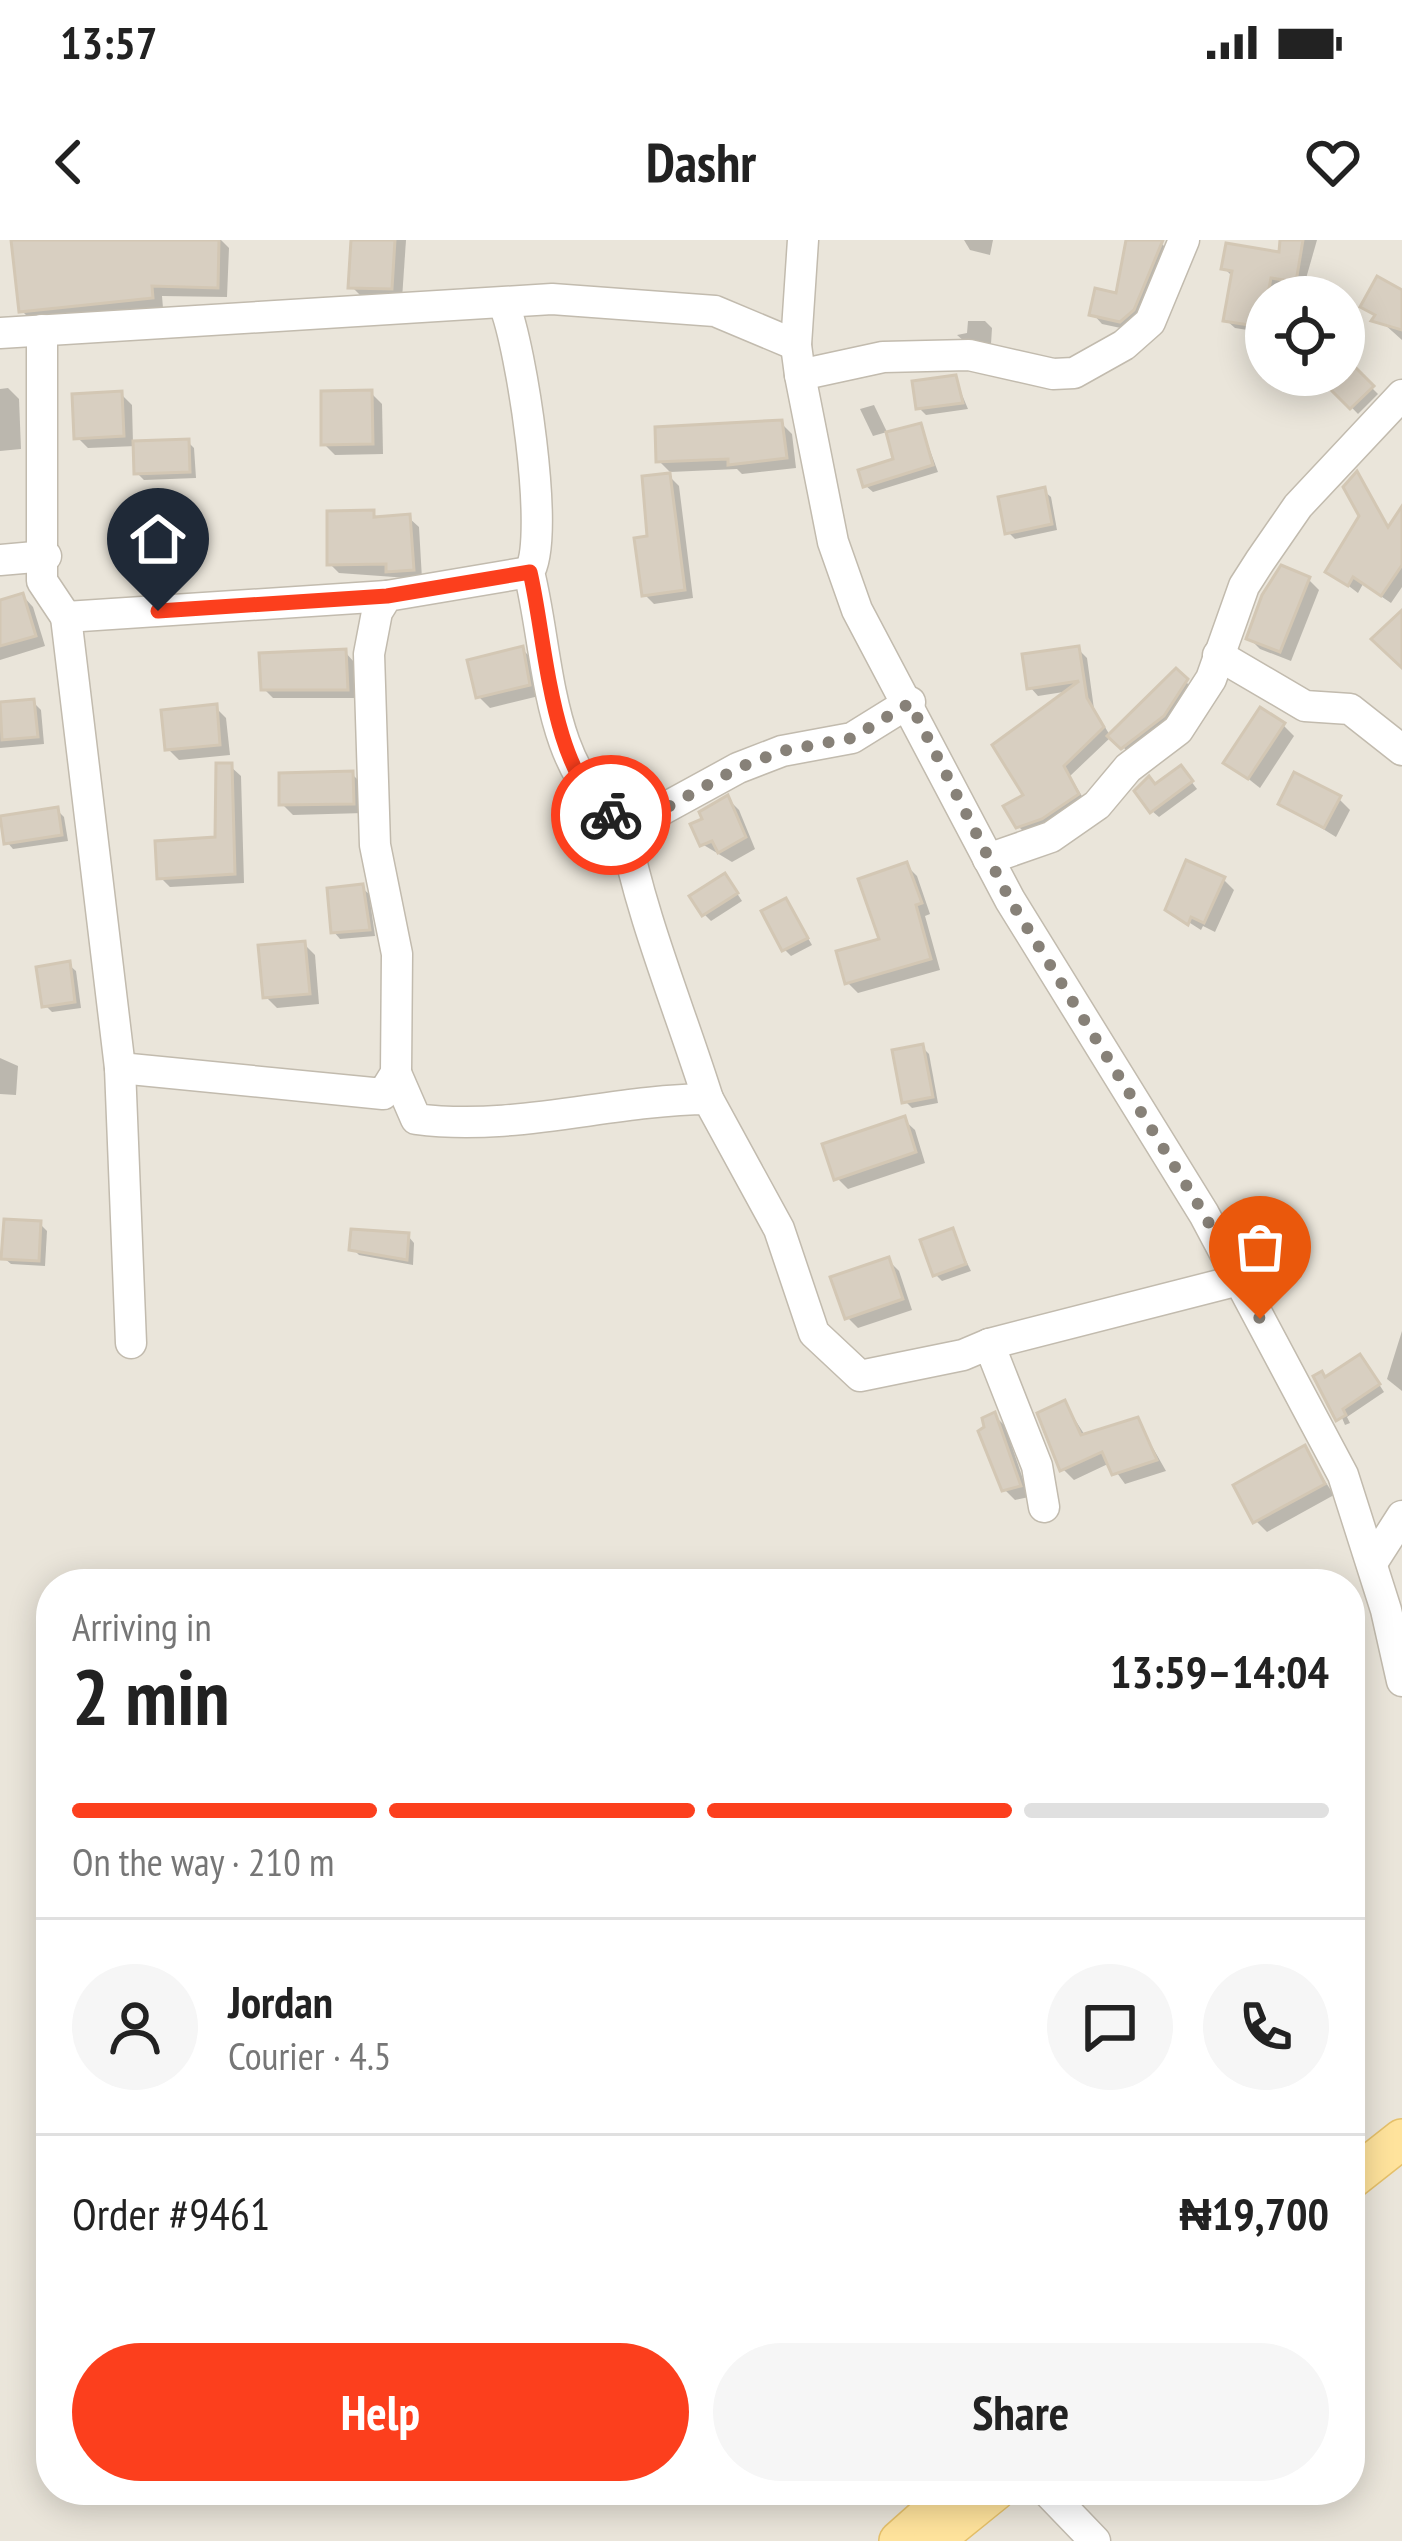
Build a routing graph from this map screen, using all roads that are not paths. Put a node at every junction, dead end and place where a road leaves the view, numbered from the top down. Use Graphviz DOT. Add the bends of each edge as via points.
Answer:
graph roads {
  1 [pos="803,240"];
  2 [pos="1184,240"];
  3 [pos="504,305"];
  4 [pos="42,330"];
  5 [pos="0,333"];
  6 [pos="798,360"];
  7 [pos="1402,395"];
  8 [pos="46,556"];
  9 [pos="0,560"];
  10 [pos="530,572"];
  11 [pos="387,596"];
  12 [pos="66,617"];
  13 [pos="1218,655"];
  14 [pos="910,703"];
  15 [pos="1402,750"];
  16 [pos="623,823"];
  17 [pos="988,859"];
  18 [pos="119,1068"];
  19 [pos="396,1073"];
  20 [pos="708,1099"];
  21 [pos="1239,1280"];
  22 [pos="131,1343"];
  23 [pos="989,1344"];
  24 [pos="1045,1507"];
  25 [pos="1402,1516"];
  26 [pos="1364,1569"];
  27 [pos="1367,1580"];
  28 [pos="1402,1681"];
  29 [pos="1402,2139"];
  30 [pos="1365,2168"];
  31 [pos="1402,2170"];
  32 [pos="1365,2198"];
  33 [pos="940,2505"];
  34 [pos="977,2505"];
  35 [pos="1060,2505"];
  36 [pos="898,2541"];
  37 [pos="933,2541"];
  38 [pos="1095,2541"];
  1 -- 6 [label="street"];
  2 -- 6 [label="street" via="1150,322 1074,373 969,355"];
  3 -- 4 [label="street"];
  3 -- 6 [label="street" via="552,299 716,311"];
  3 -- 10 [label="street" via="516,332 538,509"];
  4 -- 5 [label="street"];
  4 -- 8 [label="street"];
  6 -- 14 [label="street" via="833,542 857,610"];
  7 -- 13 [label="street" via="1298,506 1244,586"];
  8 -- 9 [label="street"];
  8 -- 12 [label="street" via="42,581"];
  10 -- 11 [label="street"];
  10 -- 16 [label="street" via="557,723 581,778"];
  11 -- 12 [label="street"];
  11 -- 19 [label="street" via="369,654 375,845 398,954"];
  12 -- 18 [label="street"];
  13 -- 15 [label="street" via="1305,706 1350,709"];
  13 -- 17 [label="street" via="1178,730 1128,768 1097,805 1051,837"];
  14 -- 16 [label="street" via="852,738 782,751"];
  14 -- 17 [label="street"];
  16 -- 20 [label="street" via="637,899"];
  17 -- 21 [label="street"];
  18 -- 19 [label="street" via="382,1094"];
  18 -- 22 [label="street"];
  19 -- 20 [label="street" via="416,1119 456,1124"];
  20 -- 23 [label="street" via="779,1229 814,1333 860,1376"];
  21 -- 23 [label="street"];
  21 -- 26 [label="street" via="1343,1475"];
  23 -- 24 [label="street"];
  25 -- 27 [label="street"];
  27 -- 28 [label="street"];
  29 -- 30 [label="main road"];
  31 -- 32 [label="main road"];
  33 -- 36 [label="main road"];
  34 -- 37 [label="main road"];
  35 -- 38 [label="street"];
}
